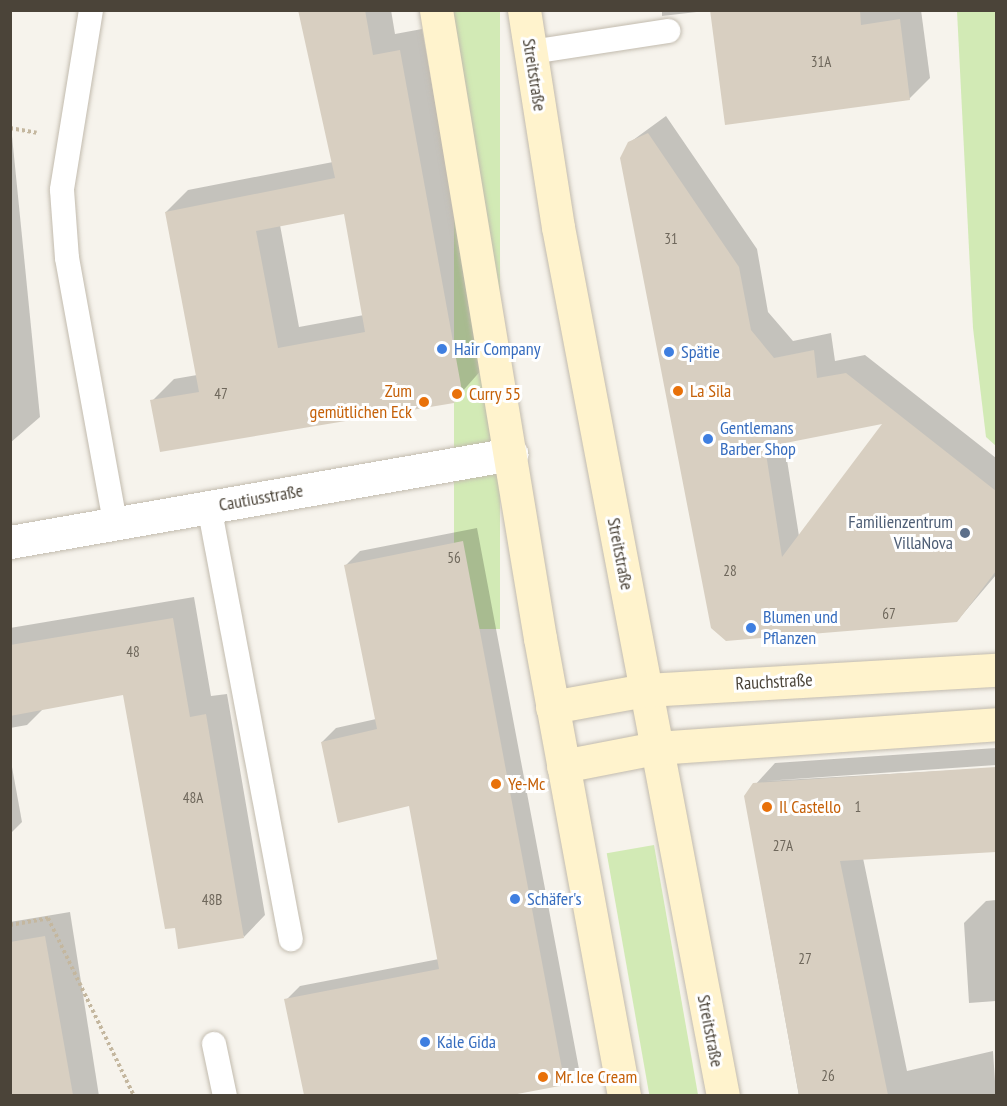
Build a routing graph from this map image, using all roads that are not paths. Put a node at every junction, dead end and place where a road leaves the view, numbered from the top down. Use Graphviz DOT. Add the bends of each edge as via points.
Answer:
graph roads {
  1 [pos="91,10"];
  2 [pos="436,10"];
  3 [pos="524,10"];
  4 [pos="668,31"];
  5 [pos="531,52"];
  6 [pos="511,454"];
  7 [pos="209,507"];
  8 [pos="115,523"];
  9 [pos="10,542"];
  10 [pos="996,670"];
  11 [pos="646,690"];
  12 [pos="552,707"];
  13 [pos="996,724"];
  14 [pos="656,748"];
  15 [pos="563,766"];
  16 [pos="291,939"];
  17 [pos="214,1044"];
  18 [pos="225,1095"];
  19 [pos="622,1095"];
  20 [pos="723,1095"];
  1 -- 8 [label="lane" via="62,190 67,258"];
  2 -- 6 [label="main road"];
  3 -- 5 [label="main road, Streitstraße"];
  4 -- 5 [label="lane"];
  5 -- 11 [label="main road, Streitstraße"];
  6 -- 7 [label="street, Cautiusstraße"];
  6 -- 12 [label="main road"];
  7 -- 8 [label="street, Cautiusstraße"];
  7 -- 16 [label="lane"];
  8 -- 9 [label="street, Cautiusstraße"];
  10 -- 11 [label="main road, Rauchstraße"];
  11 -- 12 [label="main road, Rauchstraße"];
  11 -- 14 [label="main road, Streitstraße"];
  12 -- 15 [label="main road"];
  13 -- 14 [label="main road"];
  14 -- 15 [label="main road"];
  14 -- 20 [label="main road, Streitstraße"];
  15 -- 19 [label="main road"];
  17 -- 18 [label="lane"];
}
